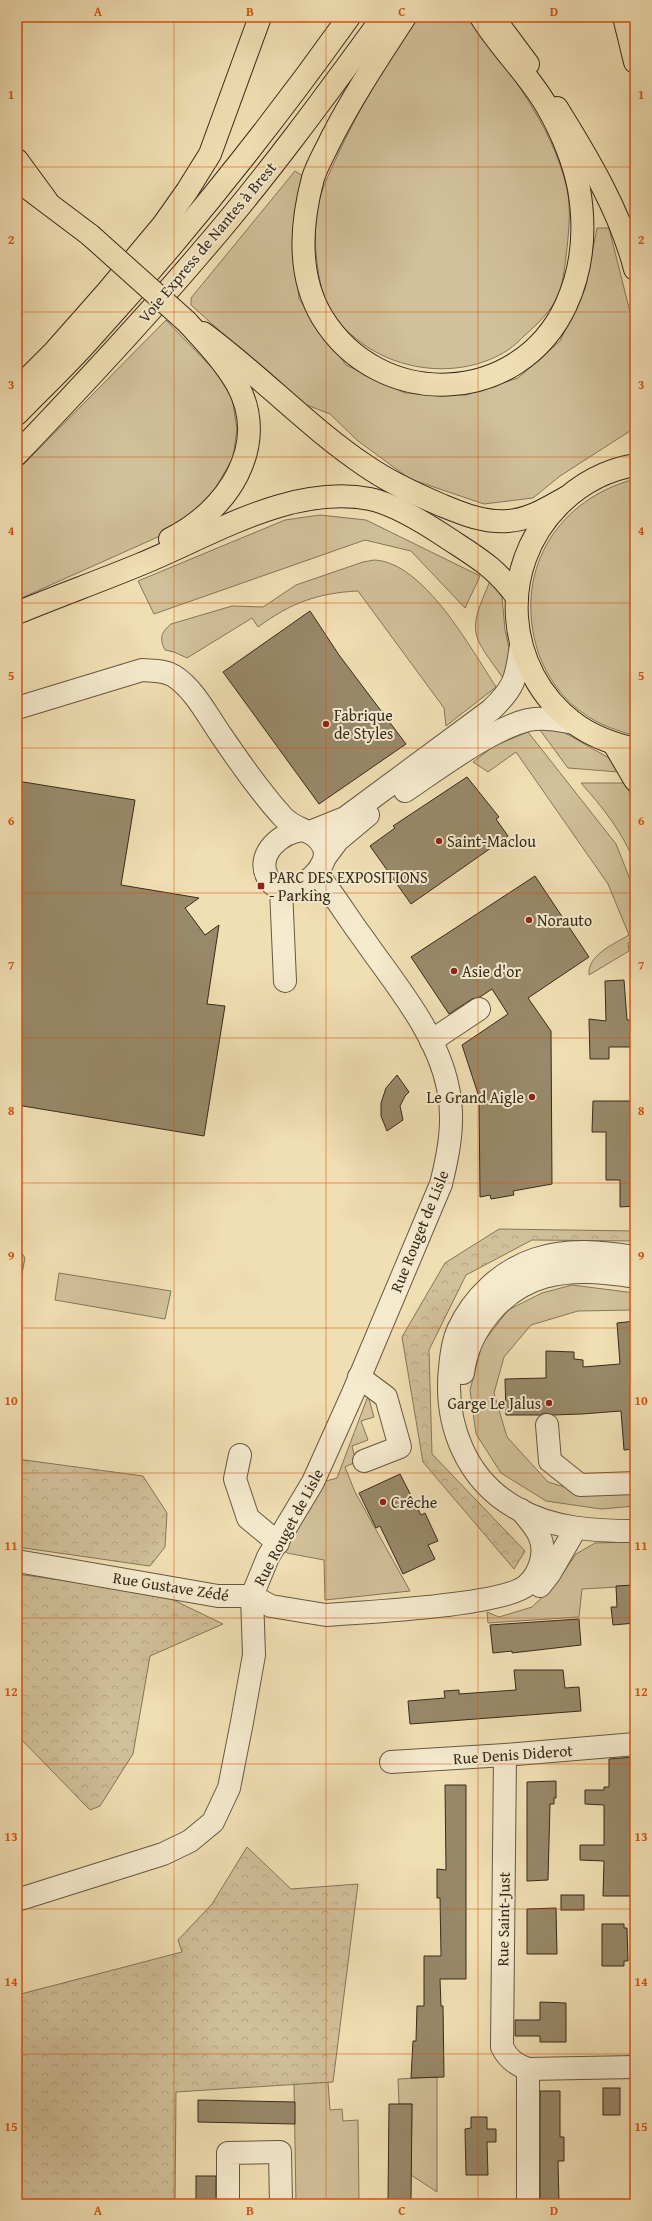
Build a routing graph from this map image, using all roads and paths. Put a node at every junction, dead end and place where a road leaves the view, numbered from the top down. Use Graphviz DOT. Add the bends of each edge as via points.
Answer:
graph roads {
  1 [pos="250,17"];
  2 [pos="260,17"];
  3 [pos="349,17"];
  4 [pos="383,17"];
  5 [pos="405,17"];
  6 [pos="481,17"];
  7 [pos="493,17"];
  8 [pos="624,17"];
  9 [pos="635,62"];
  10 [pos="210,154"];
  11 [pos="17,160"];
  12 [pos="17,180"];
  13 [pos="47,201"];
  14 [pos="635,268"];
  15 [pos="188,322"];
  16 [pos="17,389"];
  17 [pos="17,414"];
  18 [pos="17,454"];
  19 [pos="632,463"];
  20 [pos="567,497"];
  21 [pos="517,597"];
  22 [pos="49,599"];
  23 [pos="17,613"];
  24 [pos="521,645"];
  25 [pos="17,708"];
  26 [pos="574,723"];
  27 [pos="614,744"];
  28 [pos="635,749"];
  29 [pos="249,775"];
  30 [pos="635,780"];
  31 [pos="307,831"];
  32 [pos="273,845"];
  33 [pos="321,865"];
  34 [pos="282,889"];
  35 [pos="285,981"];
  36 [pos="479,1010"];
  37 [pos="431,1041"];
  38 [pos="635,1257"];
  39 [pos="635,1277"];
  40 [pos="360,1377"];
  41 [pos="546,1425"];
  42 [pos="240,1455"];
  43 [pos="364,1461"];
  44 [pos="635,1483"];
  45 [pos="635,1519"];
  46 [pos="557,1524"];
  47 [pos="635,1531"];
  48 [pos="278,1543"];
  49 [pos="17,1561"];
  50 [pos="252,1596"];
  51 [pos="442,1605"];
  52 [pos="635,1744"];
  53 [pos="505,1755"];
  54 [pos="391,1762"];
  55 [pos="17,1900"];
  56 [pos="635,2066"];
  57 [pos="528,2069"];
  58 [pos="228,2204"];
  59 [pos="281,2204"];
  60 [pos="528,2204"];
  1 -- 10 [label="main road"];
  2 -- 10 [label="main road"];
  3 -- 17 [label="main road, Voie Express de Nantes à Brest" via="264,132 162,257 89,341"];
  4 -- 18 [label="main road, Voie Express de Nantes à Brest" via="270,167 199,255 102,366"];
  5 -- 6 [label="main road" via="350,101 314,175 303,236 305,271 322,316 338,339 354,354 373,367 401,378 426,384 448,385 476,382 502,372 543,342 560,316 574,286 582,255 583,224 578,188 568,152 546,105"];
  7 -- 14 [label="main road" via="530,66 587,157 613,207"];
  8 -- 9 [label="main road"];
  10 -- 16 [label="main road" via="163,225 60,346"];
  11 -- 13 [label="main road"];
  12 -- 13 [label="main road"];
  13 -- 15 [label="main road, bridge" via="90,235"];
  15 -- 20 [label="main road" via="234,356 365,466 413,494 464,515 490,521 522,518 545,510"];
  15 -- 22 [label="main road" via="226,366 238,385 248,425 247,448 241,470 229,491 186,531"];
  19 -- 20 [label="main road" via="604,474"];
  20 -- 21 [label="main road" via="551,513 530,546 520,574"];
  21 -- 22 [label="main road" via="504,578 492,567 427,525 371,499 331,496 277,506 142,564"];
  21 -- 24 [label="main road" via="517,629"];
  22 -- 23 [label="main road"];
  24 -- 26 [label="main road" via="537,682 554,704"];
  24 -- 31 [label="street" via="516,678 508,693 491,710 345,818"];
  25 -- 29 [label="street" via="142,670 162,671 174,676 190,689"];
  26 -- 27 [label="main road"];
  26 -- 33 [label="street" via="552,718 528,720 494,735 361,820 338,840"];
  27 -- 28 [label="main road"];
  27 -- 30 [label="main road"];
  29 -- 31 [label="street" via="284,819"];
  29 -- 32 [label="street" via="273,826"];
  31 -- 32 [label="street" via="294,831"];
  31 -- 33 [label="street" via="318,836 324,847"];
  32 -- 34 [label="street" via="266,854 264,870 269,881"];
  33 -- 34 [label="street" via="291,889"];
  33 -- 37 [label="street, Rue Rouget de Lisle"];
  34 -- 35 [label="street"];
  36 -- 37 [label="street"];
  37 -- 40 [label="street, Rue Rouget de Lisle" via="442,1065 448,1088 451,1129 448,1158 438,1189"];
  38 -- 46 [label="street" via="588,1251 536,1259 496,1281 482,1293 457,1331 448,1388 453,1428 461,1447 489,1488 521,1510"];
  39 -- 46 [label="street" via="588,1272 543,1278 525,1286 508,1297 484,1320 472,1339 465,1361 462,1406 465,1425 472,1442 487,1468 497,1479"];
  40 -- 43 [label="street" via="386,1397 400,1447"];
  40 -- 48 [label="street, Rue Rouget de Lisle" via="313,1482"];
  41 -- 44 [label="street" via="550,1460 580,1485"];
  42 -- 48 [label="street" via="235,1479 248,1518"];
  45 -- 46 [label="street" via="587,1518"];
  46 -- 47 [label="street"];
  46 -- 51 [label="street" via="542,1550 541,1563 535,1576 526,1586 514,1592"];
  46 -- 51 [label="street" via="550,1573 527,1597 516,1603 499,1606"];
  48 -- 50 [label="street, Rue Rouget de Lisle" via="268,1557"];
  49 -- 50 [label="street, Rue Gustave Zédé" via="218,1596"];
  50 -- 51 [label="street, Rue Gustave Zédé" via="271,1606 326,1615"];
  50 -- 55 [label="street" via="254,1655 229,1788 213,1822 190,1841 163,1854"];
  52 -- 53 [label="street, Rue Denis Diderot"];
  53 -- 54 [label="street, Rue Denis Diderot"];
  53 -- 57 [label="street, Rue Saint-Just" via="502,2047 507,2057"];
  56 -- 57 [label="street"];
  57 -- 60 [label="street"];
  58 -- 59 [label="street" via="228,2153 280,2152"];
}
